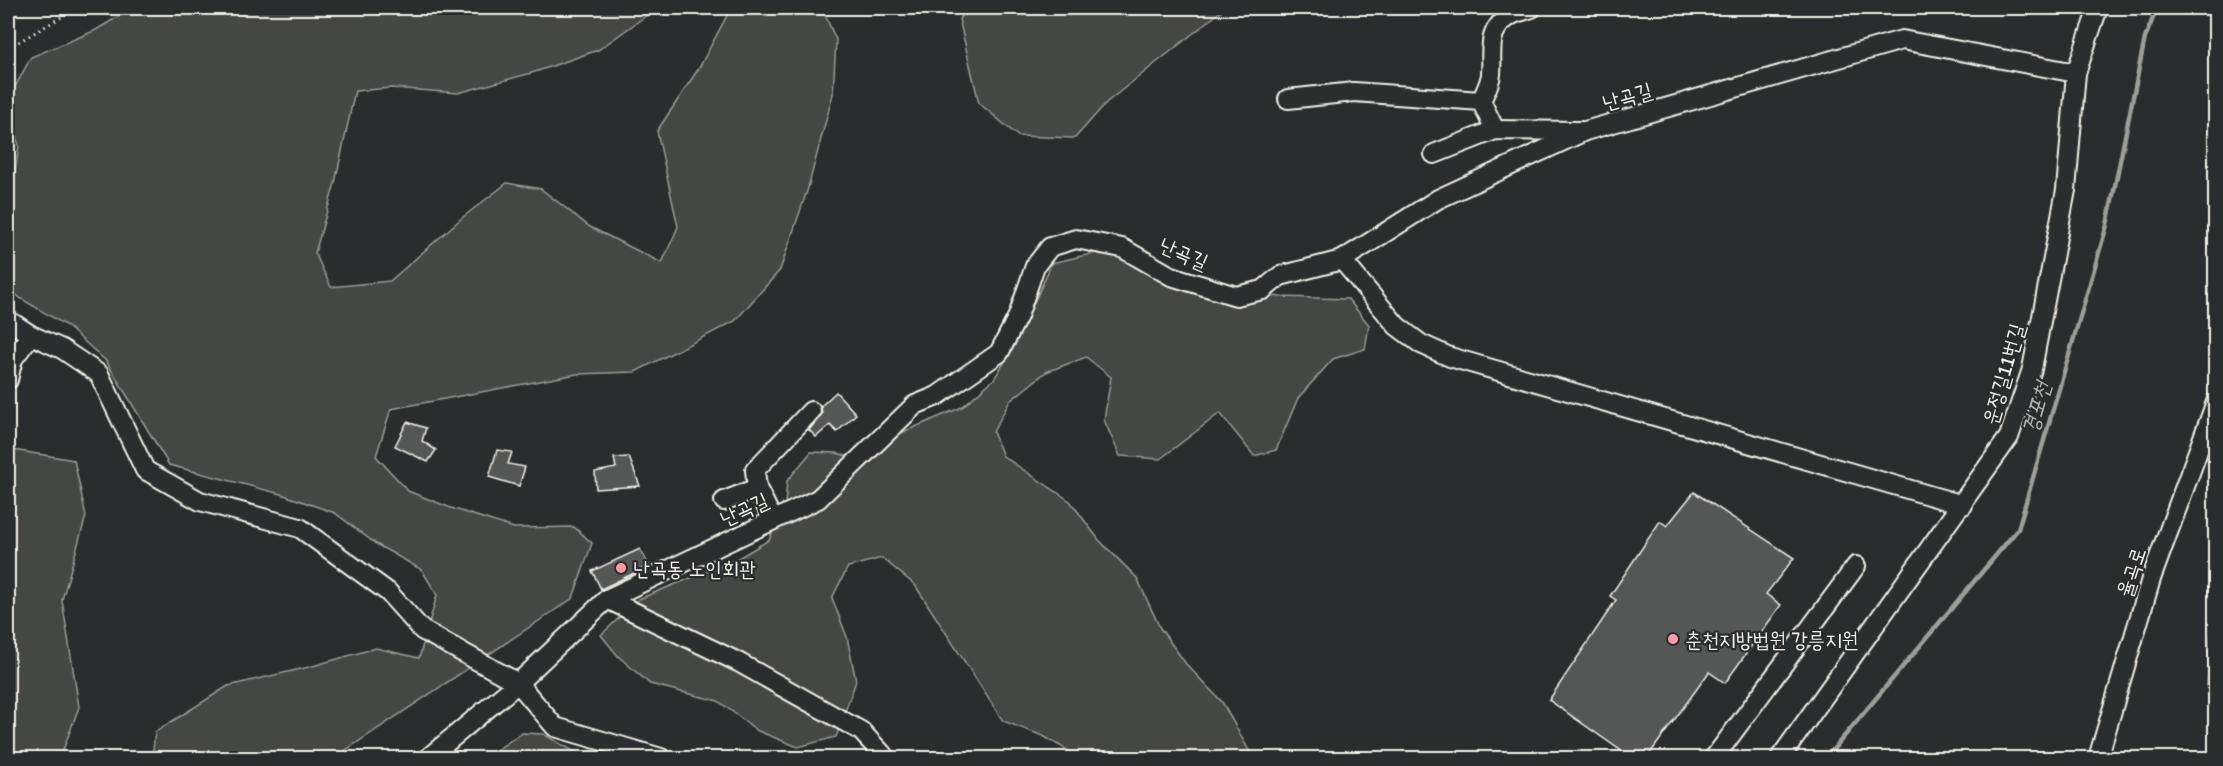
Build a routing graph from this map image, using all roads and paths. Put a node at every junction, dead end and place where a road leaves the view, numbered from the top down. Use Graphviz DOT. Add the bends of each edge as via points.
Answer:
graph roads {
  1 [pos="77,8"];
  2 [pos="1532,8"];
  3 [pos="2098,8"];
  4 [pos="8,48"];
  5 [pos="2076,73"];
  6 [pos="1288,99"];
  7 [pos="1481,101"];
  8 [pos="1495,130"];
  9 [pos="1585,131"];
  10 [pos="1434,154"];
  11 [pos="1342,260"];
  12 [pos="8,320"];
  13 [pos="31,335"];
  14 [pos="8,380"];
  15 [pos="2216,402"];
  16 [pos="811,411"];
  17 [pos="757,488"];
  18 [pos="724,501"];
  19 [pos="1963,505"];
  20 [pos="773,520"];
  21 [pos="1857,566"];
  22 [pos="607,599"];
  23 [pos="518,683"];
  24 [pos="428,759"];
  25 [pos="661,759"];
  26 [pos="886,759"];
  27 [pos="1714,759"];
  28 [pos="1780,759"];
  29 [pos="2098,759"];
  1 -- 4 [label="path"];
  2 -- 7 [label="street" via="1509,16 1494,34 1489,85"];
  3 -- 5 [label="street, 운정길11번길"];
  5 -- 9 [label="street, 난곡길" via="1902,40"];
  5 -- 19 [label="street, 운정길11번길" via="2066,190 2032,369 2009,437"];
  6 -- 7 [label="street" via="1354,92"];
  7 -- 8 [label="street"];
  8 -- 9 [label="street"];
  8 -- 10 [label="street"];
  9 -- 11 [label="street, 난곡길" via="1438,199"];
  11 -- 19 [label="street" via="1397,326 1421,344 1450,357"];
  11 -- 20 [label="street, 난곡길" via="1281,276 1263,290 1236,296 1171,276 1122,248 1076,239 1050,247 1035,266 1018,316 999,353 937,396 915,405 818,499"];
  12 -- 13 [label="street"];
  13 -- 14 [label="street" via="13,359"];
  13 -- 23 [label="street" via="62,349 99,374 145,470 200,501 300,528 388,592 422,630"];
  15 -- 29 [label="street, 율곡로" via="2151,579"];
  16 -- 17 [label="street" via="755,470"];
  17 -- 18 [label="street"];
  17 -- 20 [label="street"];
  19 -- 28 [label="street, 운정길11번길"];
  20 -- 22 [label="street, 난곡길"];
  21 -- 27 [label="street"];
  22 -- 23 [label="street, 난곡길"];
  22 -- 26 [label="street" via="738,662 861,731"];
  23 -- 24 [label="street, 난곡길"];
  23 -- 25 [label="street" via="555,727"];
}
